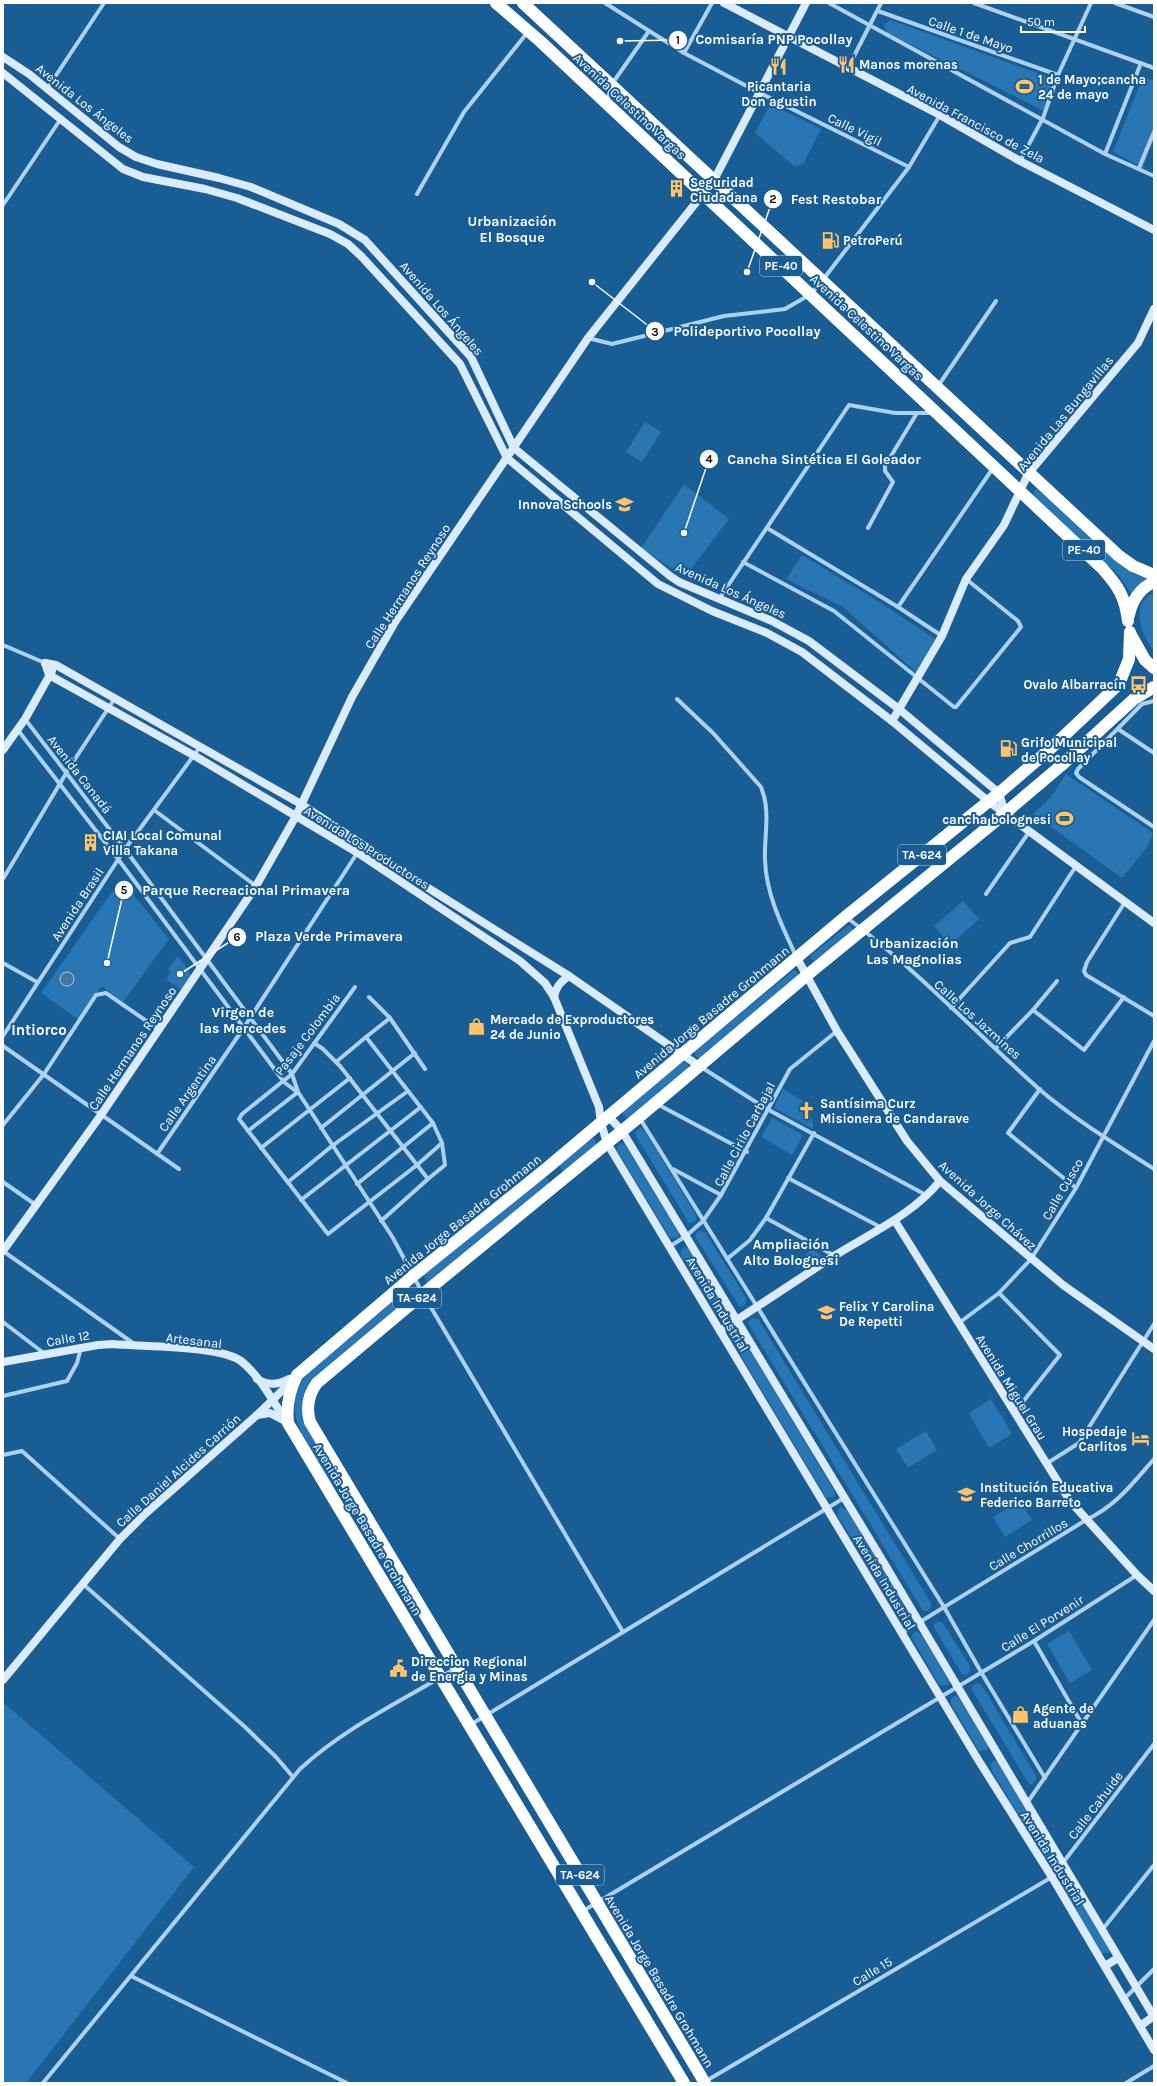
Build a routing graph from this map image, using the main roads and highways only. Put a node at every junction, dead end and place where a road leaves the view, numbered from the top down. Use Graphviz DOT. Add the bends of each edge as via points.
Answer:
graph roads {
  1 [pos="496,3"];
  2 [pos="523,3"];
  3 [pos="552,29"];
  4 [pos="541,42"];
  5 [pos="966,415"];
  6 [pos="955,428"];
  7 [pos="1154,575"];
  8 [pos="1154,582"];
  9 [pos="1129,626"];
  10 [pos="1154,668"];
  11 [pos="1154,687"];
  12 [pos="1049,750"];
  13 [pos="1063,764"];
  14 [pos="548,1168"];
  15 [pos="558,1182"];
  16 [pos="347,1484"];
  17 [pos="331,1494"];
  18 [pos="684,2083"];
  19 [pos="704,2083"];
  1 -- 4 [label="highway, Avenida Celestino Vargas / PE-40"];
  2 -- 3 [label="highway, Avenida Celestino Vargas / PE-40"];
  3 -- 4 [label="highway"];
  3 -- 5 [label="highway, Avenida Celestino Vargas / PE-40"];
  4 -- 6 [label="highway, Avenida Celestino Vargas / PE-40"];
  5 -- 6 [label="highway"];
  5 -- 7 [label="highway, Avenida Celestino Vargas / PE-40" via="1119,556 1133,566"];
  6 -- 9 [label="highway, Avenida Celestino Vargas / PE-40" via="1114,581 1122,592"];
  8 -- 9 [label="highway" via="1145,587 1133,600"];
  9 -- 10 [label="highway" via="1145,660"];
  9 -- 12 [label="highway, Avenida Jorge Basadre Grohmann / TA-624" via="1129,659 1119,684"];
  11 -- 13 [label="highway, Avenida Jorge Basadre Grohmann / TA-624" via="1134,699"];
  12 -- 13 [label="highway"];
  12 -- 14 [label="highway, Avenida Jorge Basadre Grohmann / TA-624"];
  13 -- 15 [label="highway, Avenida Jorge Basadre Grohmann / TA-624"];
  14 -- 15 [label="highway"];
  14 -- 17 [label="highway, Avenida Jorge Basadre Grohmann / TA-624" via="413,1276 297,1375 288,1398 288,1423"];
  15 -- 16 [label="highway, Avenida Jorge Basadre Grohmann / TA-624" via="317,1384 310,1396 307,1409 310,1422"];
  16 -- 17 [label="highway"];
  16 -- 19 [label="highway, Avenida Jorge Basadre Grohmann / TA-624"];
  17 -- 18 [label="highway, Avenida Jorge Basadre Grohmann / TA-624"];
}
